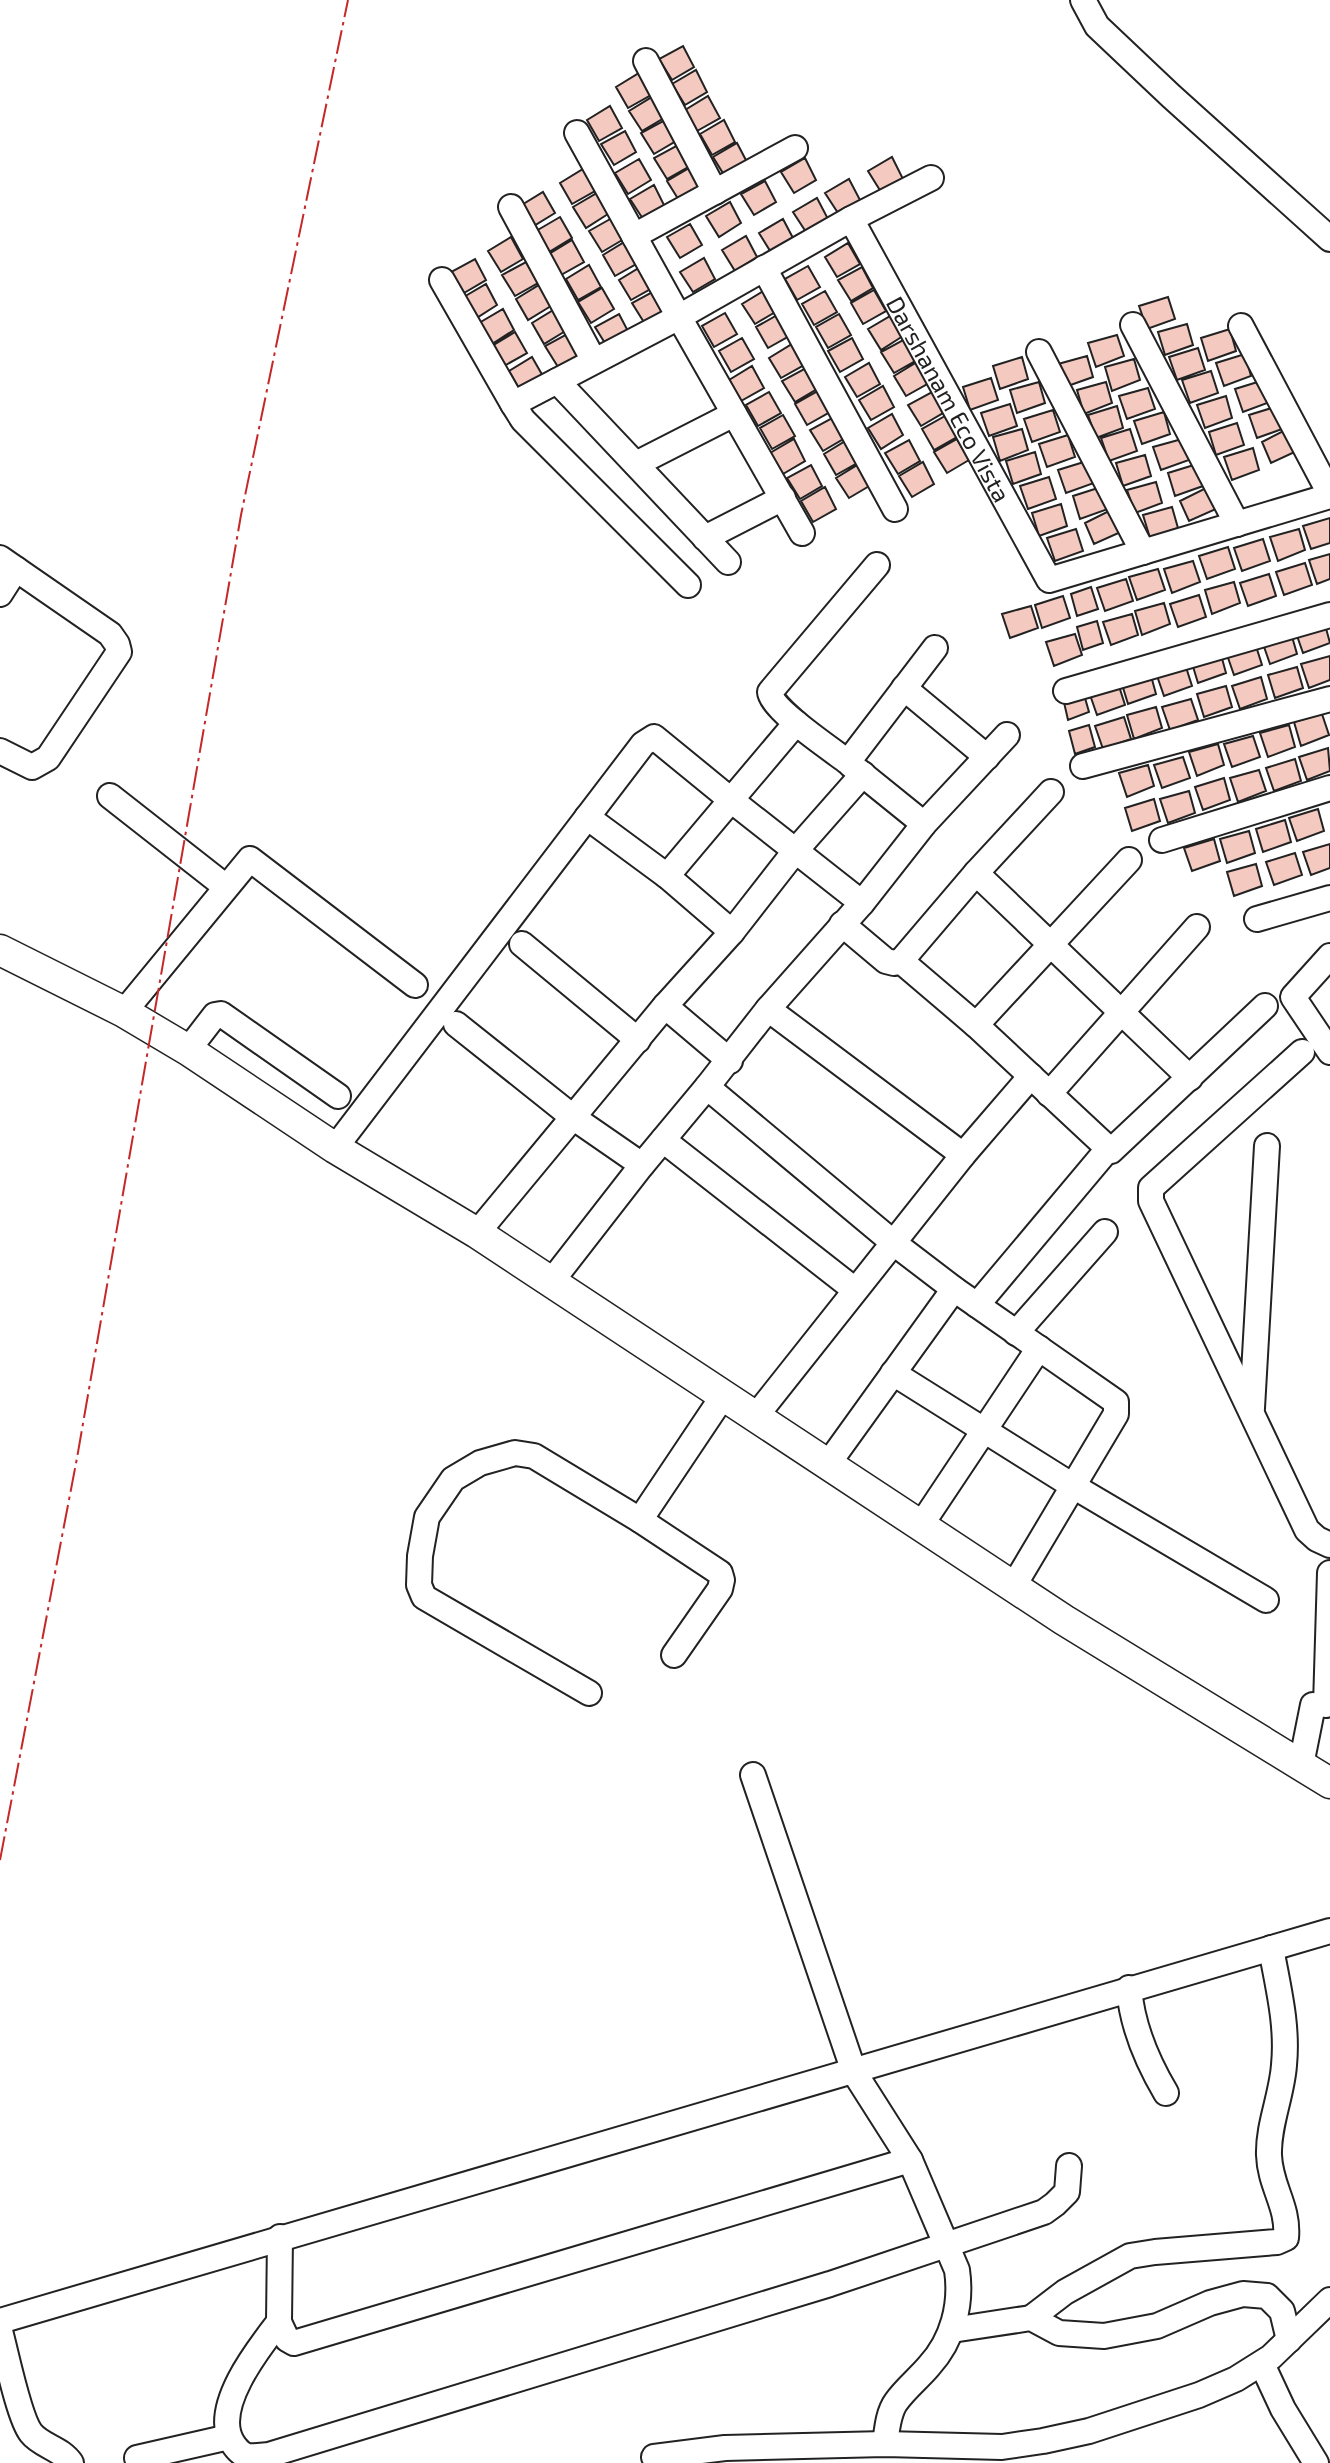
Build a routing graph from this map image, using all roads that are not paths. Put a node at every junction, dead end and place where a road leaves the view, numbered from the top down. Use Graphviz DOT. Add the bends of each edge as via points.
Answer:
graph roads {
  1 [pos="1083,0"];
  2 [pos="646,61"];
  3 [pos="577,133"];
  4 [pos="795,148"];
  5 [pos="931,178"];
  6 [pos="715,192"];
  7 [pos="511,207"];
  8 [pos="851,219"];
  9 [pos="634,236"];
  10 [pos="1330,239"];
  11 [pos="764,268"];
  12 [pos="442,280"];
  13 [pos="679,317"];
  14 [pos="1133,325"];
  15 [pos="1241,326"];
  16 [pos="1039,352"];
  17 [pos="594,362"];
  18 [pos="557,381"];
  19 [pos="513,404"];
  20 [pos="734,414"];
  21 [pos="636,464"];
  22 [pos="1330,495"];
  23 [pos="783,498"];
  24 [pos="895,509"];
  25 [pos="1237,524"];
  26 [pos="802,533"];
  27 [pos="705,538"];
  28 [pos="1143,552"];
  29 [pos="728,562"];
  30 [pos="8,564"];
  31 [pos="877,565"];
  32 [pos="688,585"];
  33 [pos="0,594"];
  34 [pos="1330,615"];
  35 [pos="935,648"];
  36 [pos="904,688"];
  37 [pos="1066,691"];
  38 [pos="1330,699"];
  39 [pos="796,723"];
  40 [pos="1007,735"];
  41 [pos="0,751"];
  42 [pos="987,757"];
  43 [pos="1083,766"];
  44 [pos="855,768"];
  45 [pos="1330,788"];
  46 [pos="1051,792"];
  47 [pos="110,796"];
  48 [pos="731,800"];
  49 [pos="587,817"];
  50 [pos="924,824"];
  51 [pos="1162,840"];
  52 [pos="796,850"];
  53 [pos="1129,860"];
  54 [pos="976,873"];
  55 [pos="667,876"];
  56 [pos="226,887"];
  57 [pos="1330,898"];
  58 [pos="862,903"];
  59 [pos="1257,919"];
  60 [pos="842,924"];
  61 [pos="1197,927"];
  62 [pos="732,932"];
  63 [pos="522,944"];
  64 [pos="1052,944"];
  65 [pos="0,950"];
  66 [pos="1330,956"];
  67 [pos="901,961"];
  68 [pos="415,985"];
  69 [pos="665,1006"];
  70 [pos="1265,1006"];
  71 [pos="768,1009"];
  72 [pos="1122,1011"];
  73 [pos="124,1012"];
  74 [pos="456,1024"];
  75 [pos="976,1025"];
  76 [pos="638,1040"];
  77 [pos="188,1050"];
  78 [pos="1302,1052"];
  79 [pos="1330,1052"];
  80 [pos="730,1060"];
  81 [pos="1031,1076"];
  82 [pos="1190,1078"];
  83 [pos="707,1087"];
  84 [pos="1049,1094"];
  85 [pos="338,1096"];
  86 [pos="574,1118"];
  87 [pos="663,1140"];
  88 [pos="1267,1146"];
  89 [pos="335,1148"];
  90 [pos="1108,1149"];
  91 [pos="963,1156"];
  92 [pos="642,1165"];
  93 [pos="1105,1232"];
  94 [pos="477,1233"];
  95 [pos="895,1244"];
  96 [pos="551,1282"];
  97 [pos="954,1289"];
  98 [pos="855,1290"];
  99 [pos="977,1305"];
  100 [pos="1016,1333"];
  101 [pos="1039,1348"];
  102 [pos="893,1373"];
  103 [pos="723,1395"];
  104 [pos="1251,1412"];
  105 [pos="757,1416"];
  106 [pos="985,1430"];
  107 [pos="828,1464"];
  108 [pos="1073,1486"];
  109 [pos="640,1520"];
  110 [pos="921,1525"];
  111 [pos="1330,1545"];
  112 [pos="1330,1576"];
  113 [pos="1013,1587"];
  114 [pos="1266,1600"];
  115 [pos="674,1655"];
  116 [pos="589,1693"];
  117 [pos="1301,1765"];
  118 [pos="753,1775"];
  119 [pos="1330,1783"];
  120 [pos="1330,1931"];
  121 [pos="1271,1948"];
  122 [pos="1129,1989"];
  123 [pos="854,2072"];
  124 [pos="1166,2093"];
  125 [pos="910,2160"];
  126 [pos="1069,2166"];
  127 [pos="280,2237"];
  128 [pos="945,2244"];
  129 [pos="1330,2300"];
  130 [pos="1031,2318"];
  131 [pos="0,2321"];
  132 [pos="279,2322"];
  133 [pos="952,2330"];
  134 [pos="0,2331"];
  135 [pos="1289,2340"];
  136 [pos="1262,2364"];
  137 [pos="229,2437"];
  138 [pos="885,2444"];
  139 [pos="654,2457"];
  140 [pos="137,2458"];
  141 [pos="71,2463"];
  142 [pos="1316,2463"];
  1 -- 10 [label="street" via="1097,26"];
  2 -- 6 [label="street"];
  3 -- 9 [label="street"];
  4 -- 6 [label="street"];
  5 -- 8 [label="street"];
  6 -- 9 [label="street"];
  7 -- 17 [label="street"];
  8 -- 11 [label="street"];
  8 -- 28 [label="street, Darshanam Eco Vista" via="1047,577 1052,580"];
  9 -- 13 [label="street"];
  11 -- 13 [label="street"];
  11 -- 24 [label="street"];
  12 -- 19 [label="street"];
  13 -- 17 [label="street"];
  13 -- 20 [label="street"];
  14 -- 25 [label="street"];
  15 -- 22 [label="street, Darshanam Eco Vista"];
  16 -- 28 [label="street"];
  17 -- 18 [label="street"];
  18 -- 19 [label="street"];
  18 -- 21 [label="street"];
  19 -- 32 [label="street" via="523,420"];
  20 -- 21 [label="street"];
  20 -- 23 [label="street"];
  21 -- 27 [label="street"];
  22 -- 25 [label="street, Darshanam Eco Vista"];
  23 -- 26 [label="street"];
  23 -- 27 [label="street"];
  25 -- 28 [label="street, Darshanam Eco Vista"];
  27 -- 29 [label="street"];
  30 -- 33 [label="street"];
  30 -- 41 [label="street" via="110,634 119,652 48,758 32,767"];
  31 -- 39 [label="street" via="770,692"];
  34 -- 37 [label="street"];
  35 -- 36 [label="street"];
  36 -- 42 [label="street"];
  36 -- 44 [label="street"];
  38 -- 43 [label="street"];
  39 -- 44 [label="street"];
  39 -- 48 [label="street"];
  40 -- 42 [label="street"];
  42 -- 50 [label="street"];
  44 -- 50 [label="street"];
  44 -- 52 [label="street"];
  45 -- 51 [label="street"];
  46 -- 54 [label="street"];
  47 -- 56 [label="street"];
  48 -- 49 [label="street" via="654,737 643,744"];
  48 -- 52 [label="street"];
  48 -- 55 [label="street"];
  49 -- 55 [label="street"];
  49 -- 89 [label="street"];
  50 -- 58 [label="street"];
  52 -- 58 [label="street"];
  52 -- 62 [label="street"];
  53 -- 64 [label="street"];
  54 -- 64 [label="street"];
  54 -- 67 [label="street"];
  55 -- 62 [label="street"];
  56 -- 68 [label="street" via="253,859"];
  56 -- 73 [label="street"];
  57 -- 59 [label="street"];
  58 -- 60 [label="street"];
  60 -- 67 [label="street" via="886,961"];
  60 -- 71 [label="street"];
  61 -- 72 [label="street"];
  62 -- 69 [label="street"];
  63 -- 76 [label="street"];
  64 -- 72 [label="street"];
  64 -- 75 [label="street"];
  65 -- 73 [label="main road"];
  66 -- 79 [label="street" via="1293,997"];
  67 -- 75 [label="street"];
  69 -- 76 [label="street"];
  69 -- 80 [label="street"];
  70 -- 82 [label="street"];
  71 -- 80 [label="street"];
  71 -- 91 [label="street"];
  72 -- 82 [label="street"];
  72 -- 84 [label="street"];
  73 -- 77 [label="main road"];
  74 -- 86 [label="street"];
  75 -- 81 [label="street"];
  76 -- 86 [label="street"];
  77 -- 85 [label="street" via="215,1014 221,1014"];
  77 -- 89 [label="main road"];
  78 -- 104 [label="street" via="1150,1193"];
  80 -- 83 [label="street"];
  81 -- 84 [label="street"];
  81 -- 91 [label="street"];
  82 -- 90 [label="street" via="1115,1149"];
  83 -- 87 [label="street"];
  83 -- 95 [label="street"];
  84 -- 90 [label="street"];
  86 -- 92 [label="street"];
  86 -- 94 [label="street"];
  87 -- 92 [label="street"];
  87 -- 98 [label="street"];
  88 -- 104 [label="street"];
  89 -- 94 [label="main road"];
  90 -- 99 [label="street"];
  91 -- 95 [label="street"];
  92 -- 96 [label="street"];
  93 -- 100 [label="street"];
  94 -- 96 [label="main road"];
  95 -- 97 [label="street"];
  95 -- 98 [label="street"];
  96 -- 103 [label="main road"];
  97 -- 99 [label="street"];
  97 -- 102 [label="street"];
  98 -- 105 [label="street"];
  99 -- 100 [label="street"];
  100 -- 101 [label="street"];
  101 -- 106 [label="street"];
  101 -- 108 [label="street" via="1116,1402"];
  102 -- 106 [label="street"];
  102 -- 107 [label="street"];
  103 -- 105 [label="main road"];
  103 -- 109 [label="street"];
  104 -- 111 [label="street" via="1307,1530"];
  105 -- 107 [label="main road"];
  106 -- 108 [label="street"];
  106 -- 110 [label="street"];
  107 -- 110 [label="main road"];
  108 -- 113 [label="street"];
  108 -- 114 [label="street"];
  109 -- 115 [label="street" via="720,1573 722,1580"];
  109 -- 116 [label="street" via="534,1457 515,1453 480,1463 453,1479 427,1517 419,1586 424,1597"];
  110 -- 113 [label="main road"];
  112 -- 117 [label="street" via="1319,1705"];
  113 -- 117 [label="main road"];
  117 -- 119 [label="main road"];
  118 -- 123 [label="street"];
  120 -- 121 [label="street"];
  121 -- 122 [label="street"];
  121 -- 130 [label="street" via="1286,2035 1269,2154 1271,2177 1287,2220 1286,2238 1130,2256 1065,2292"];
  122 -- 123 [label="street"];
  122 -- 124 [label="street" via="1147,2059"];
  123 -- 125 [label="street"];
  123 -- 127 [label="street"];
  125 -- 128 [label="street"];
  125 -- 132 [label="street" via="294,2343"];
  126 -- 128 [label="street" via="1067,2192 1044,2211"];
  127 -- 131 [label="street"];
  127 -- 132 [label="street"];
  128 -- 133 [label="street" via="959,2287"];
  128 -- 137 [label="street" via="830,2284 269,2455 246,2456"];
  129 -- 135 [label="street"];
  130 -- 133 [label="street"];
  130 -- 135 [label="street" via="1059,2333 1104,2336 1157,2326 1243,2294 1267,2296 1282,2311"];
  132 -- 137 [label="street" via="238,2384 228,2412"];
  133 -- 138 [label="street" via="932,2364 895,2402"];
  134 -- 141 [label="street" via="26,2425"];
  135 -- 136 [label="street"];
  136 -- 138 [label="street" via="1199,2395 1090,2431 1044,2441 1002,2447"];
  136 -- 142 [label="street"];
  137 -- 140 [label="street"];
  138 -- 139 [label="street" via="725,2448"];
}
